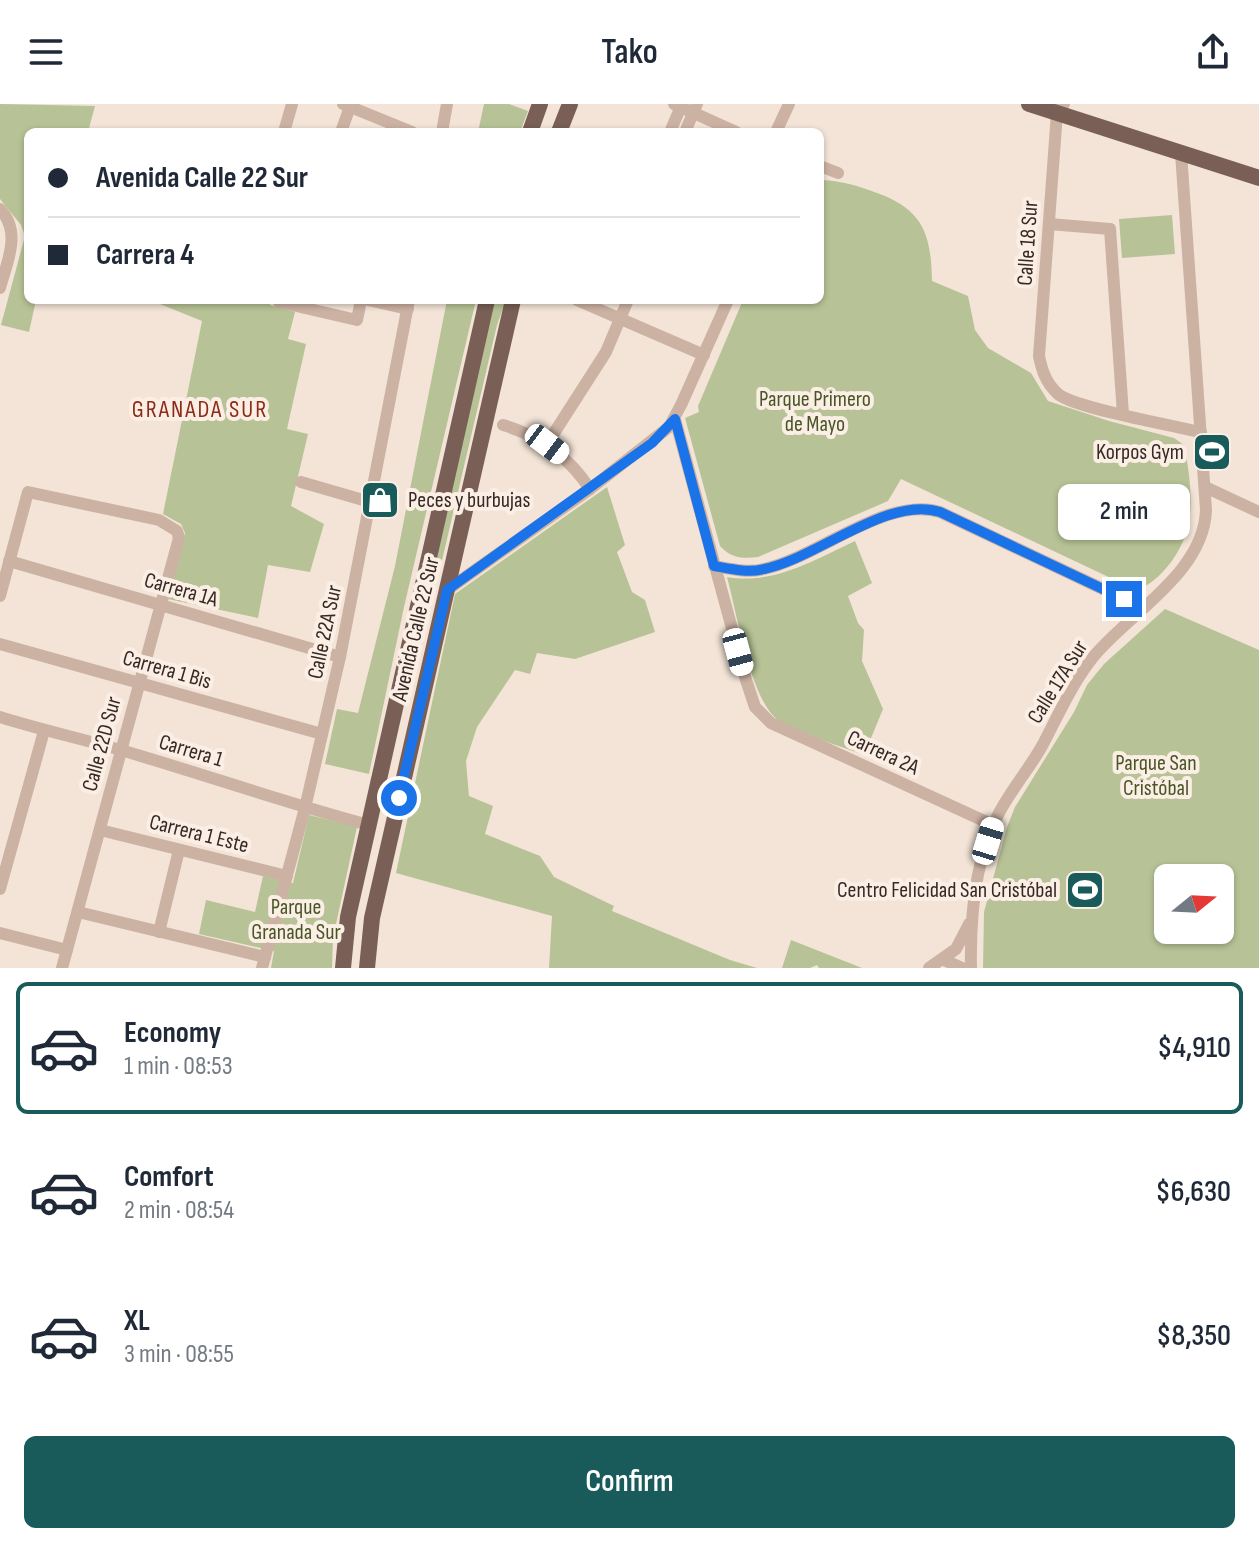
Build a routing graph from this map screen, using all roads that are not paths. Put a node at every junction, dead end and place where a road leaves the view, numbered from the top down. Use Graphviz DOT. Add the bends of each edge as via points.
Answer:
graph roads {
  1 [pos="292,104"];
  2 [pos="447,104"];
  3 [pos="540,104"];
  4 [pos="570,104"];
  5 [pos="789,104"];
  6 [pos="1029,104"];
  7 [pos="348,105"];
  8 [pos="686,106"];
  9 [pos="1060,109"];
  10 [pos="285,128"];
  11 [pos="342,128"];
  12 [pos="391,128"];
  13 [pos="443,128"];
  14 [pos="531,128"];
  15 [pos="561,128"];
  16 [pos="672,128"];
  17 [pos="685,128"];
  18 [pos="728,128"];
  19 [pos="778,128"];
  20 [pos="1181,153"];
  21 [pos="824,168"];
  22 [pos="838,173"];
  23 [pos="1259,178"];
  24 [pos="0,209"];
  25 [pos="1049,224"];
  26 [pos="0,288"];
  27 [pos="288,304"];
  28 [pos="360,304"];
  29 [pos="486,304"];
  30 [pos="512,304"];
  31 [pos="586,304"];
  32 [pos="626,304"];
  33 [pos="726,304"];
  34 [pos="408,305"];
  35 [pos="620,319"];
  36 [pos="704,355"];
  37 [pos="1123,414"];
  38 [pos="675,419"];
  39 [pos="503,425"];
  40 [pos="1201,432"];
  41 [pos="547,444"];
  42 [pos="301,482"];
  43 [pos="1205,487"];
  44 [pos="590,489"];
  45 [pos="370,502"];
  46 [pos="1259,512"];
  47 [pos="6,566"];
  48 [pos="714,566"];
  49 [pos="447,590"];
  50 [pos="0,596"];
  51 [pos="162,605"];
  52 [pos="1143,608"];
  53 [pos="0,644"];
  54 [pos="340,657"];
  55 [pos="140,683"];
  56 [pos="0,717"];
  57 [pos="44,731"];
  58 [pos="322,734"];
  59 [pos="120,750"];
  60 [pos="305,808"];
  61 [pos="369,825"];
  62 [pos="993,825"];
  63 [pos="100,830"];
  64 [pos="179,850"];
  65 [pos="287,876"];
  66 [pos="0,889"];
  67 [pos="78,912"];
  68 [pos="971,921"];
  69 [pos="159,932"];
  70 [pos="0,933"];
  71 [pos="67,950"];
  72 [pos="944,960"];
  73 [pos="263,962"];
  74 [pos="62,968"];
  75 [pos="343,968"];
  76 [pos="367,968"];
  77 [pos="929,968"];
  78 [pos="962,968"];
  79 [pos="971,968"];
  1 -- 10 [label="street"];
  2 -- 13 [label="street"];
  3 -- 14 [label="main road"];
  4 -- 15 [label="main road"];
  5 -- 19 [label="street"];
  6 -- 9 [label="main road"];
  7 -- 11 [label="street"];
  7 -- 12 [label="street"];
  8 -- 16 [label="street"];
  8 -- 17 [label="street"];
  8 -- 18 [label="street"];
  9 -- 20 [label="main road"];
  9 -- 25 [label="street, Calle 18 Sur"];
  20 -- 23 [label="main road"];
  20 -- 40 [label="street, Calle 17A Sur"];
  21 -- 22 [label="street"];
  24 -- 26 [label="street" via="13,241"];
  25 -- 37 [label="street, Calle 18 Sur" via="1042,369 1050,385 1068,400"];
  25 -- 37 [label="street" via="1110,229"];
  27 -- 28 [label="street" via="357,320"];
  29 -- 61 [label="main road, Avenida Calle 22 Sur"];
  30 -- 49 [label="main road, Avenida Calle 22 Sur"];
  31 -- 35 [label="street"];
  32 -- 35 [label="street"];
  33 -- 36 [label="street"];
  34 -- 45 [label="street, Calle 22A Sur"];
  35 -- 36 [label="street"];
  35 -- 41 [label="street" via="606,352"];
  36 -- 38 [label="street"];
  37 -- 40 [label="street"];
  38 -- 44 [label="street"];
  38 -- 48 [label="street"];
  39 -- 41 [label="street"];
  40 -- 43 [label="street, Calle 17A Sur"];
  41 -- 44 [label="street"];
  42 -- 45 [label="street"];
  43 -- 46 [label="street"];
  43 -- 52 [label="street, Calle 17A Sur" via="1206,518 1199,545"];
  44 -- 49 [label="street"];
  45 -- 54 [label="street, Calle 22A Sur"];
  47 -- 50 [label="street"];
  47 -- 51 [label="street, Carrera 1A"];
  47 -- 51 [label="street, Calle 22D Sur" via="28,492 159,520 179,538"];
  48 -- 52 [label="street" via="750,571 773,567 890,514 922,508"];
  48 -- 62 [label="street, Carrera 2A" via="759,714"];
  49 -- 76 [label="main road, Avenida Calle 22 Sur" via="372,918"];
  51 -- 54 [label="street, Carrera 1A"];
  51 -- 55 [label="street, Calle 22D Sur"];
  52 -- 62 [label="street, Calle 17A Sur" via="1082,672"];
  53 -- 55 [label="street, Carrera 1 Bis"];
  54 -- 58 [label="street, Calle 22A Sur"];
  55 -- 58 [label="street, Carrera 1 Bis"];
  55 -- 59 [label="street, Calle 22D Sur"];
  56 -- 57 [label="street, Carrera 1"];
  57 -- 59 [label="street, Carrera 1"];
  57 -- 66 [label="street"];
  58 -- 60 [label="street, Calle 22A Sur"];
  59 -- 60 [label="street, Carrera 1"];
  59 -- 63 [label="street, Calle 22D Sur"];
  60 -- 61 [label="street, Carrera 1"];
  60 -- 65 [label="street, Calle 22A Sur"];
  61 -- 75 [label="main road, Avenida Calle 22 Sur" via="348,917"];
  62 -- 68 [label="street, Calle 17A Sur"];
  63 -- 64 [label="street, Carrera 1 Este"];
  63 -- 67 [label="street, Calle 22D Sur"];
  64 -- 65 [label="street, Carrera 1 Este"];
  64 -- 69 [label="street"];
  65 -- 73 [label="street, Calle 22A Sur"];
  67 -- 69 [label="street"];
  67 -- 71 [label="street, Calle 22D Sur"];
  68 -- 72 [label="street"];
  68 -- 79 [label="street, Calle 17A Sur"];
  69 -- 73 [label="street"];
  70 -- 71 [label="street"];
  71 -- 74 [label="street, Calle 22D Sur"];
  72 -- 77 [label="street"];
  72 -- 78 [label="street"];
}
